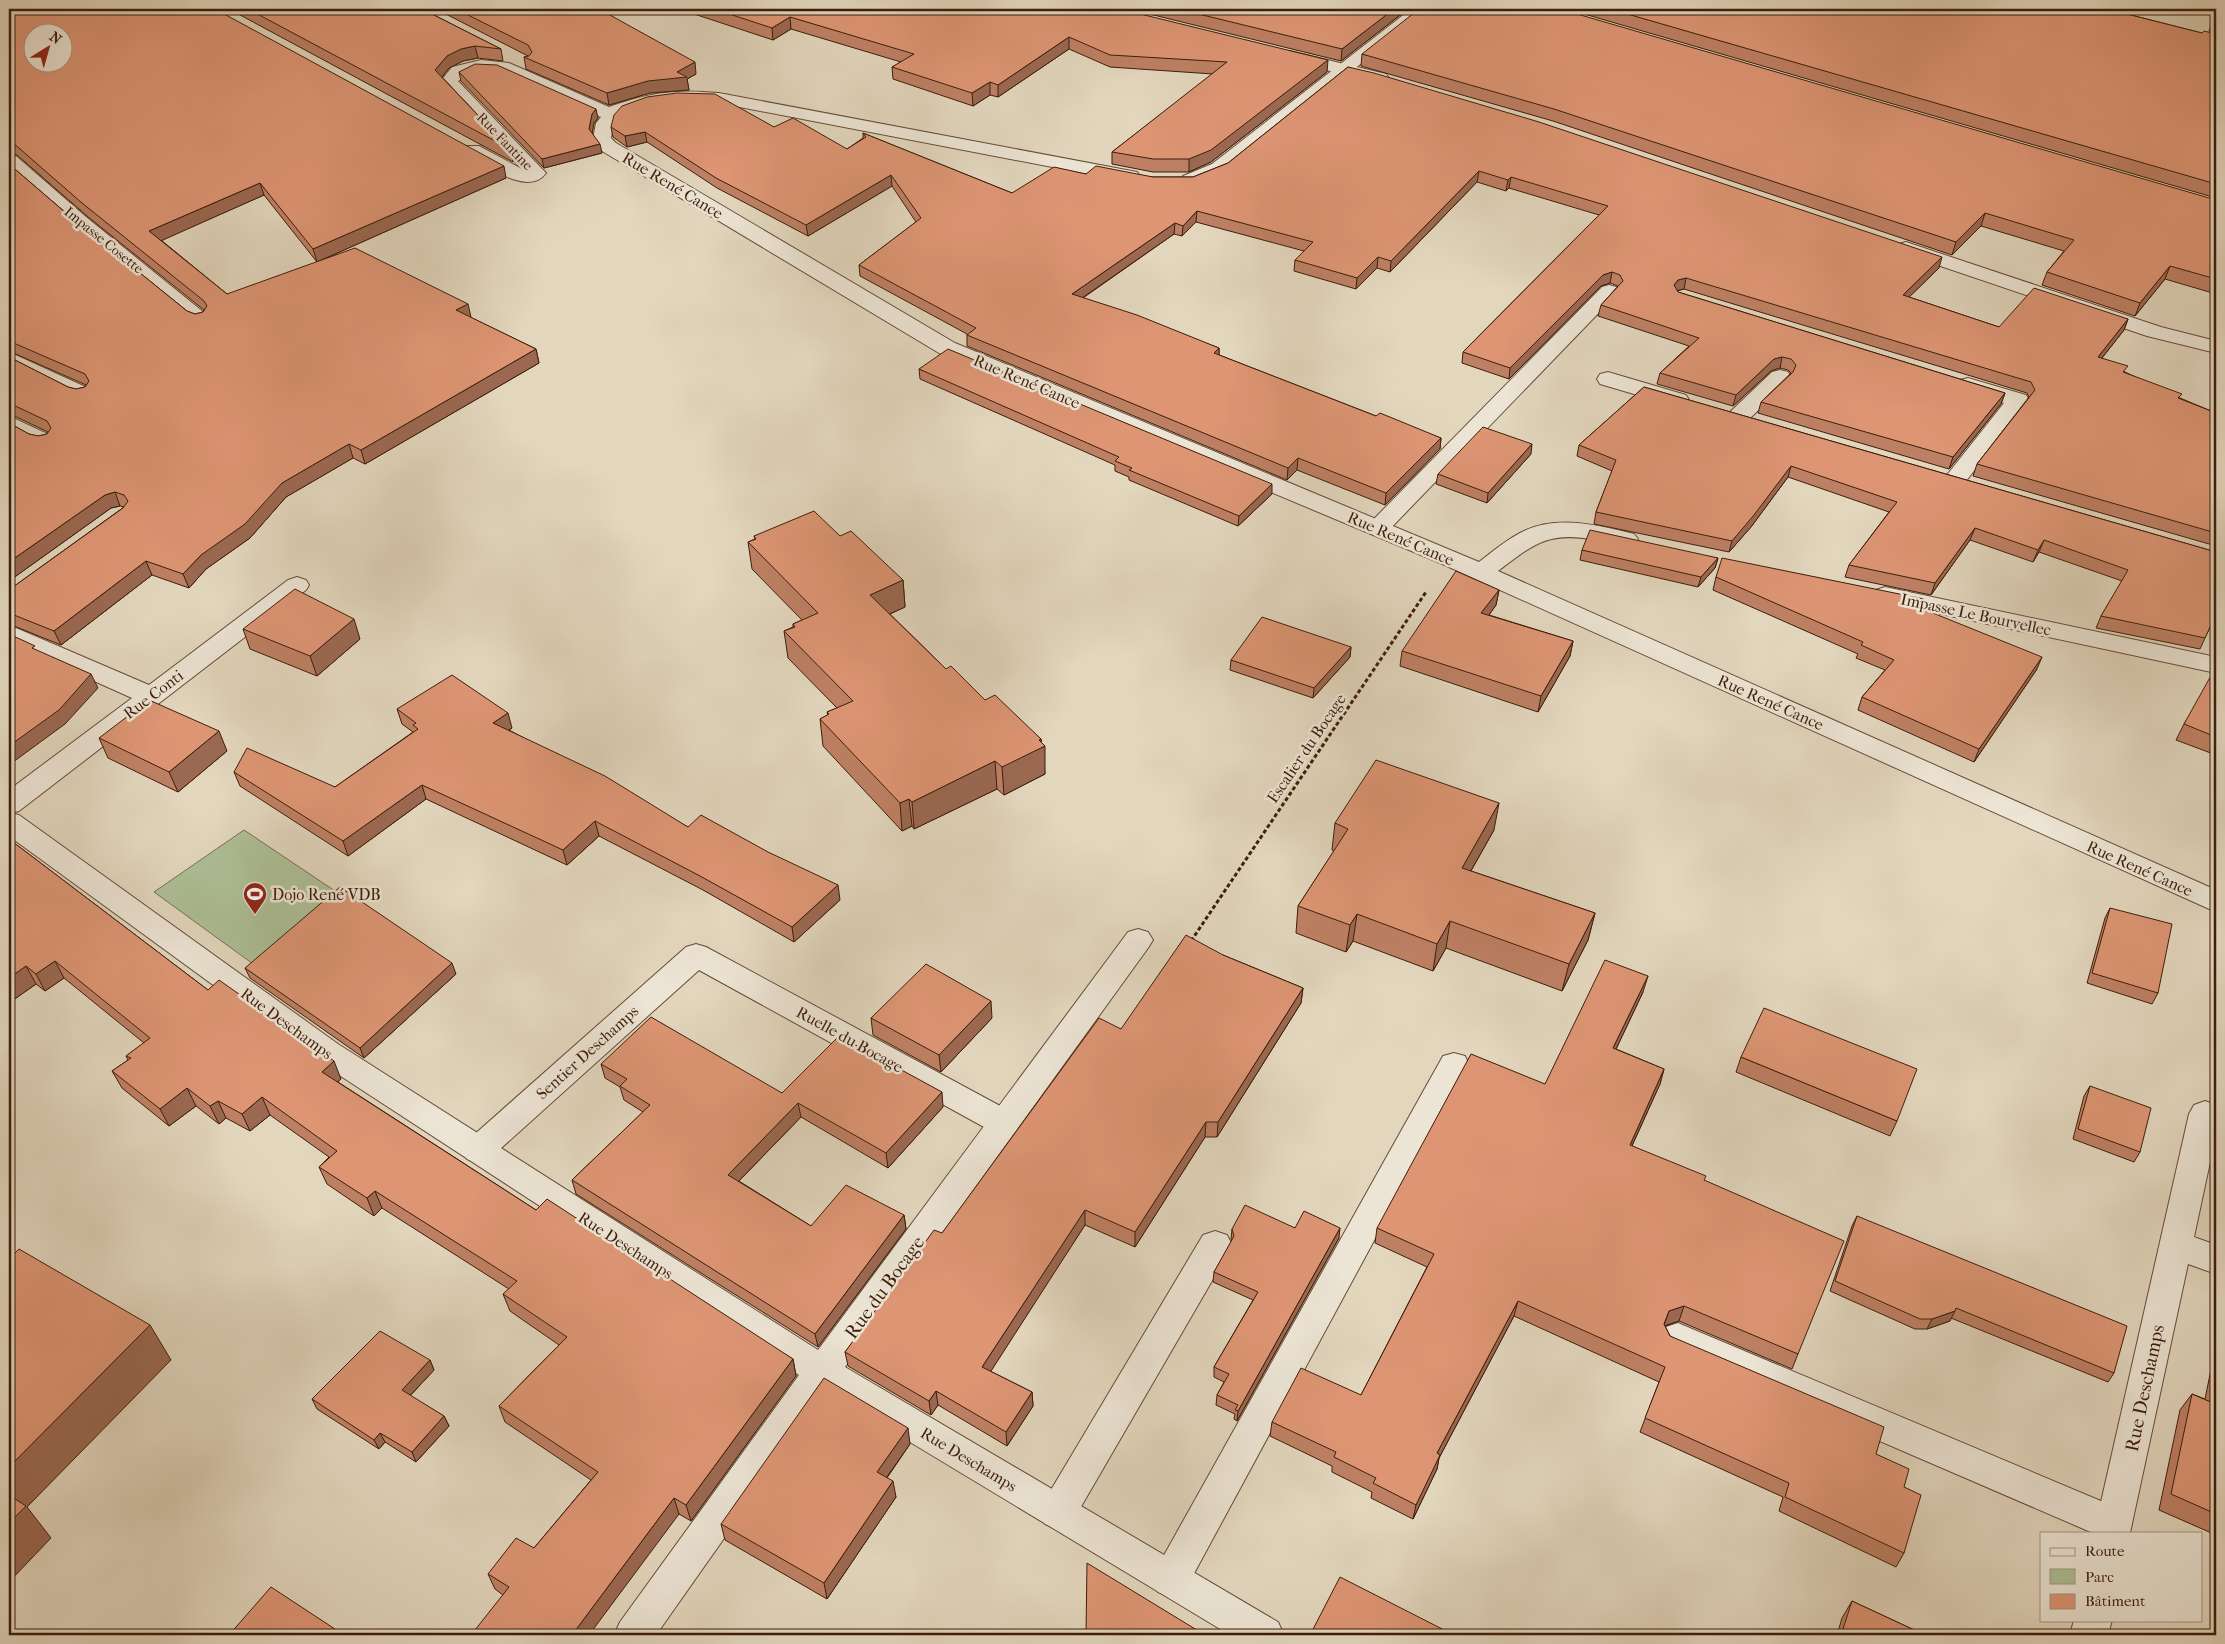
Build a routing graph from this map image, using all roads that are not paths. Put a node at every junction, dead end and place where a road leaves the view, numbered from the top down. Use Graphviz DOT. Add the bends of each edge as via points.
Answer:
graph roads {
  1 [pos="1421,9"];
  2 [pos="496,49"];
  3 [pos="1272,52"];
  4 [pos="1344,70"];
  5 [pos="1399,84"];
  6 [pos="614,113"];
  7 [pos="455,141"];
  8 [pos="9,160"];
  9 [pos="1891,243"];
  10 [pos="1609,291"];
  11 [pos="200,319"];
  12 [pos="2216,347"];
  13 [pos="9,358"];
  14 [pos="1780,377"];
  15 [pos="1608,379"];
  16 [pos="1953,380"];
  17 [pos="82,394"];
  18 [pos="1719,412"];
  19 [pos="9,423"];
  20 [pos="1766,425"];
  21 [pos="44,441"];
  22 [pos="1955,480"];
  23 [pos="1378,528"];
  24 [pos="1644,543"];
  25 [pos="1481,572"];
  26 [pos="297,585"];
  27 [pos="1867,591"];
  28 [pos="9,633"];
  29 [pos="2216,665"];
  30 [pos="151,696"];
  31 [pos="9,804"];
  32 [pos="9,822"];
  33 [pos="2216,902"];
  34 [pos="1138,940"];
  35 [pos="696,955"];
  36 [pos="1454,1065"];
  37 [pos="2205,1114"];
  38 [pos="1004,1123"];
  39 [pos="478,1150"];
  40 [pos="2176,1244"];
  41 [pos="1215,1245"];
  42 [pos="2216,1260"];
  43 [pos="1678,1338"];
  44 [pos="822,1372"];
  45 [pos="1058,1512"];
  46 [pos="2113,1528"];
  47 [pos="1170,1579"];
  48 [pos="2092,1622"];
  49 [pos="633,1635"];
  50 [pos="1265,1635"];
  51 [pos="2089,1635"];
  1 -- 4 [label="street"];
  2 -- 6 [label="street"];
  3 -- 4 [label="street"];
  4 -- 5 [label="street"];
  4 -- 6 [label="street" via="1219,168 1192,180 1163,180 719,98 681,95 646,100"];
  6 -- 7 [label="street, Rue Fantine" via="503,67 476,66 462,70 448,82 536,173 524,178"];
  6 -- 23 [label="street, Rue René Cance" via="605,123 602,139 609,147 948,348"];
  8 -- 11 [label="street, Impasse Cosette"];
  9 -- 12 [label="street" via="2154,332"];
  10 -- 23 [label="street"];
  13 -- 17 [label="street"];
  14 -- 18 [label="street"];
  15 -- 18 [label="street"];
  16 -- 22 [label="street" via="2018,400"];
  18 -- 20 [label="street"];
  19 -- 21 [label="street"];
  23 -- 25 [label="street, Rue René Cance"];
  24 -- 25 [label="street" via="1559,529 1534,536"];
  25 -- 33 [label="street, Rue René Cance"];
  26 -- 30 [label="street, Rue Conti"];
  27 -- 29 [label="street, Impasse Le Bourvellec"];
  28 -- 30 [label="street"];
  30 -- 31 [label="street, Rue Conti"];
  32 -- 39 [label="street, Rue Deschamps" via="328,1052"];
  34 -- 38 [label="street, Rue du Bocage"];
  35 -- 38 [label="street, Ruelle du Bocage"];
  35 -- 39 [label="street, Sentier Deschamps"];
  36 -- 47 [label="street"];
  37 -- 40 [label="street, Rue Deschamps"];
  38 -- 44 [label="street, Rue du Bocage"];
  39 -- 44 [label="street, Rue Deschamps"];
  40 -- 42 [label="street"];
  40 -- 46 [label="street, Rue Deschamps"];
  41 -- 45 [label="street"];
  43 -- 46 [label="street"];
  44 -- 45 [label="street, Rue Deschamps"];
  44 -- 49 [label="street, Rue du Bocage"];
  45 -- 47 [label="street, Rue Deschamps"];
  47 -- 50 [label="street, Rue Deschamps"];
  48 -- 51 [label="street"];
}
